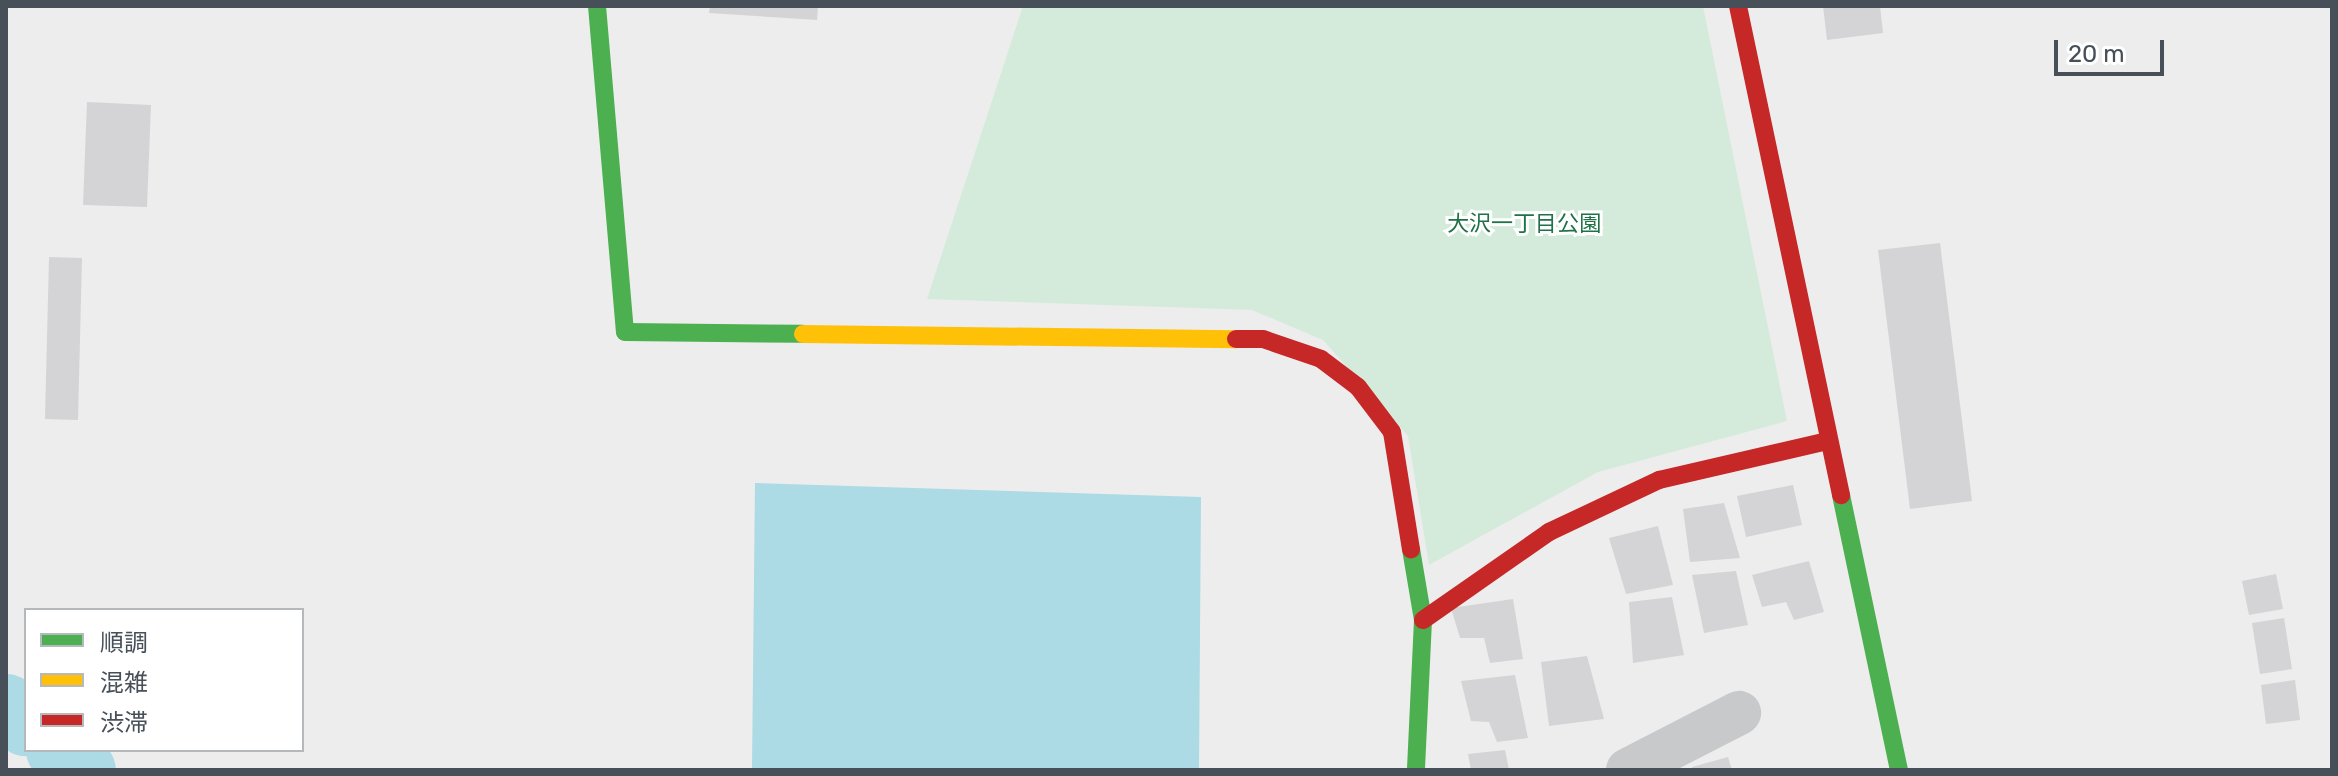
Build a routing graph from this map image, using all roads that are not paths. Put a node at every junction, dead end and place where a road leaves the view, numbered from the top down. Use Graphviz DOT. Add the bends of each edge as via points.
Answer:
graph roads {
  1 [pos="597,6"];
  2 [pos="1738,6"];
  3 [pos="1828,441"];
  4 [pos="1423,620"];
  5 [pos="1739,713"];
  6 [pos="1416,770"];
  7 [pos="1628,770"];
  8 [pos="1899,770"];
  1 -- 4 [label="street" via="625,332 1263,339 1306,354 1358,387 1392,432"];
  2 -- 3 [label="street"];
  3 -- 4 [label="street" via="1659,480 1549,532"];
  3 -- 8 [label="street"];
  4 -- 6 [label="street"];
  5 -- 7 [label="street"];
}
